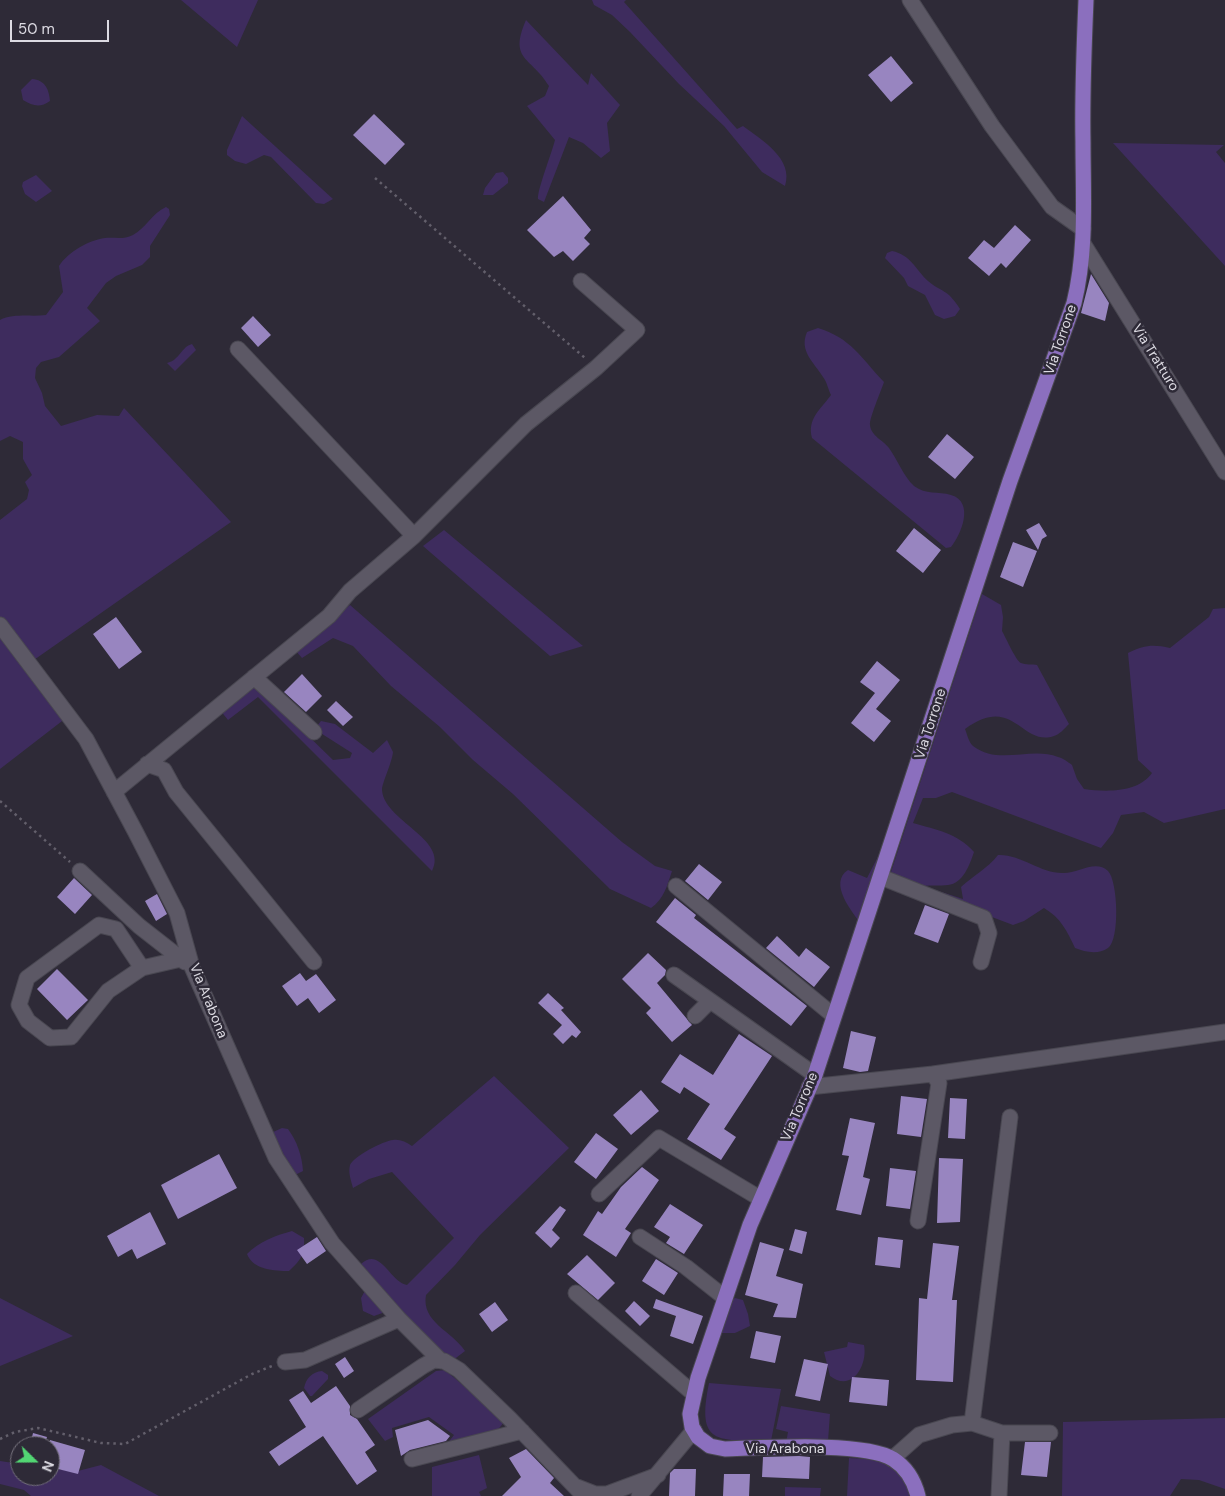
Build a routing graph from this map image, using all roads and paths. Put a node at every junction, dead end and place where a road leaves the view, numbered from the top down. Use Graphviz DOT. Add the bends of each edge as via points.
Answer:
graph roads {
  1 [pos="910,0"];
  2 [pos="1086,0"];
  3 [pos="375,178"];
  4 [pos="1083,229"];
  5 [pos="1084,245"];
  6 [pos="581,280"];
  7 [pos="238,349"];
  8 [pos="596,368"];
  9 [pos="1225,472"];
  10 [pos="414,536"];
  11 [pos="0,625"];
  12 [pos="254,677"];
  13 [pos="314,732"];
  14 [pos="147,764"];
  15 [pos="114,792"];
  16 [pos="0,801"];
  17 [pos="80,871"];
  18 [pos="881,877"];
  19 [pos="676,886"];
  20 [pos="314,962"];
  21 [pos="981,962"];
  22 [pos="187,963"];
  23 [pos="142,968"];
  24 [pos="674,975"];
  25 [pos="709,1002"];
  26 [pos="695,1016"];
  27 [pos="834,1016"];
  28 [pos="1225,1032"];
  29 [pos="932,1074"];
  30 [pos="812,1081"];
  31 [pos="1010,1117"];
  32 [pos="599,1194"];
  33 [pos="761,1199"];
  34 [pos="918,1221"];
  35 [pos="640,1237"];
  36 [pos="576,1292"];
  37 [pos="724,1297"];
  38 [pos="399,1319"];
  39 [pos="440,1361"];
  40 [pos="286,1362"];
  41 [pos="694,1394"];
  42 [pos="358,1410"];
  43 [pos="972,1422"];
  44 [pos="694,1430"];
  45 [pos="522,1431"];
  46 [pos="1002,1433"];
  47 [pos="1050,1433"];
  48 [pos="0,1439"];
  49 [pos="892,1458"];
  50 [pos="412,1459"];
  51 [pos="658,1475"];
  52 [pos="580,1492"];
  53 [pos="639,1496"];
  54 [pos="918,1496"];
  55 [pos="999,1496"];
  1 -- 4 [label="street" via="992,126 1052,207"];
  2 -- 4 [label="main road, Via Torrone" via="1082,92"];
  3 -- 8 [label="path"];
  4 -- 5 [label="main road, Via Torrone"];
  5 -- 9 [label="street, Via Tratturo"];
  5 -- 18 [label="main road, Via Torrone" via="1074,303 1010,481"];
  6 -- 8 [label="street" via="637,330"];
  7 -- 10 [label="street"];
  8 -- 10 [label="street" via="526,424"];
  10 -- 12 [label="street" via="350,591 329,616"];
  11 -- 15 [label="street, Via Arabona" via="86,739"];
  12 -- 13 [label="street"];
  12 -- 14 [label="street"];
  14 -- 15 [label="street"];
  14 -- 20 [label="street" via="164,770 176,792"];
  15 -- 22 [label="street, Via Arabona" via="177,913"];
  16 -- 17 [label="path"];
  17 -- 22 [label="street" via="139,926"];
  18 -- 21 [label="street" via="984,918 989,933"];
  18 -- 27 [label="main road, Via Torrone"];
  19 -- 27 [label="street"];
  22 -- 23 [label="street"];
  22 -- 38 [label="street, Via Arabona" via="276,1158 332,1243"];
  23 -- 23 [label="street" via="108,991 71,1036 50,1038 28,1021 19,1005 27,978 99,924 116,929"];
  24 -- 25 [label="street"];
  25 -- 26 [label="street"];
  25 -- 30 [label="street"];
  27 -- 30 [label="main road, Via Torrone"];
  28 -- 29 [label="street"];
  29 -- 30 [label="street"];
  29 -- 34 [label="street" via="939,1083"];
  30 -- 33 [label="main road, Via Torrone"];
  31 -- 43 [label="street"];
  32 -- 33 [label="street" via="659,1138"];
  33 -- 37 [label="main road, Via Torrone"];
  35 -- 37 [label="street"];
  36 -- 41 [label="street"];
  37 -- 41 [label="main road, Via Torrone"];
  38 -- 39 [label="street, Via Arabona"];
  38 -- 40 [label="street" via="305,1360"];
  39 -- 42 [label="street" via="434,1360 423,1366"];
  39 -- 45 [label="street, Via Arabona" via="459,1370"];
  40 -- 48 [label="path" via="252,1374 126,1444 101,1442 38,1428 15,1432"];
  41 -- 44 [label="main road, Via Torrone" via="690,1414"];
  43 -- 46 [label="street"];
  43 -- 49 [label="street" via="919,1435"];
  44 -- 49 [label="main road, Via Arabona" via="710,1446 724,1449 849,1449"];
  44 -- 51 [label="street"];
  45 -- 50 [label="street"];
  45 -- 52 [label="street, Via Arabona"];
  46 -- 47 [label="street"];
  46 -- 55 [label="street"];
  49 -- 54 [label="main road, Via Arabona" via="907,1470"];
  51 -- 52 [label="street, Via Arabona" via="607,1494"];
  51 -- 53 [label="street"];
}
